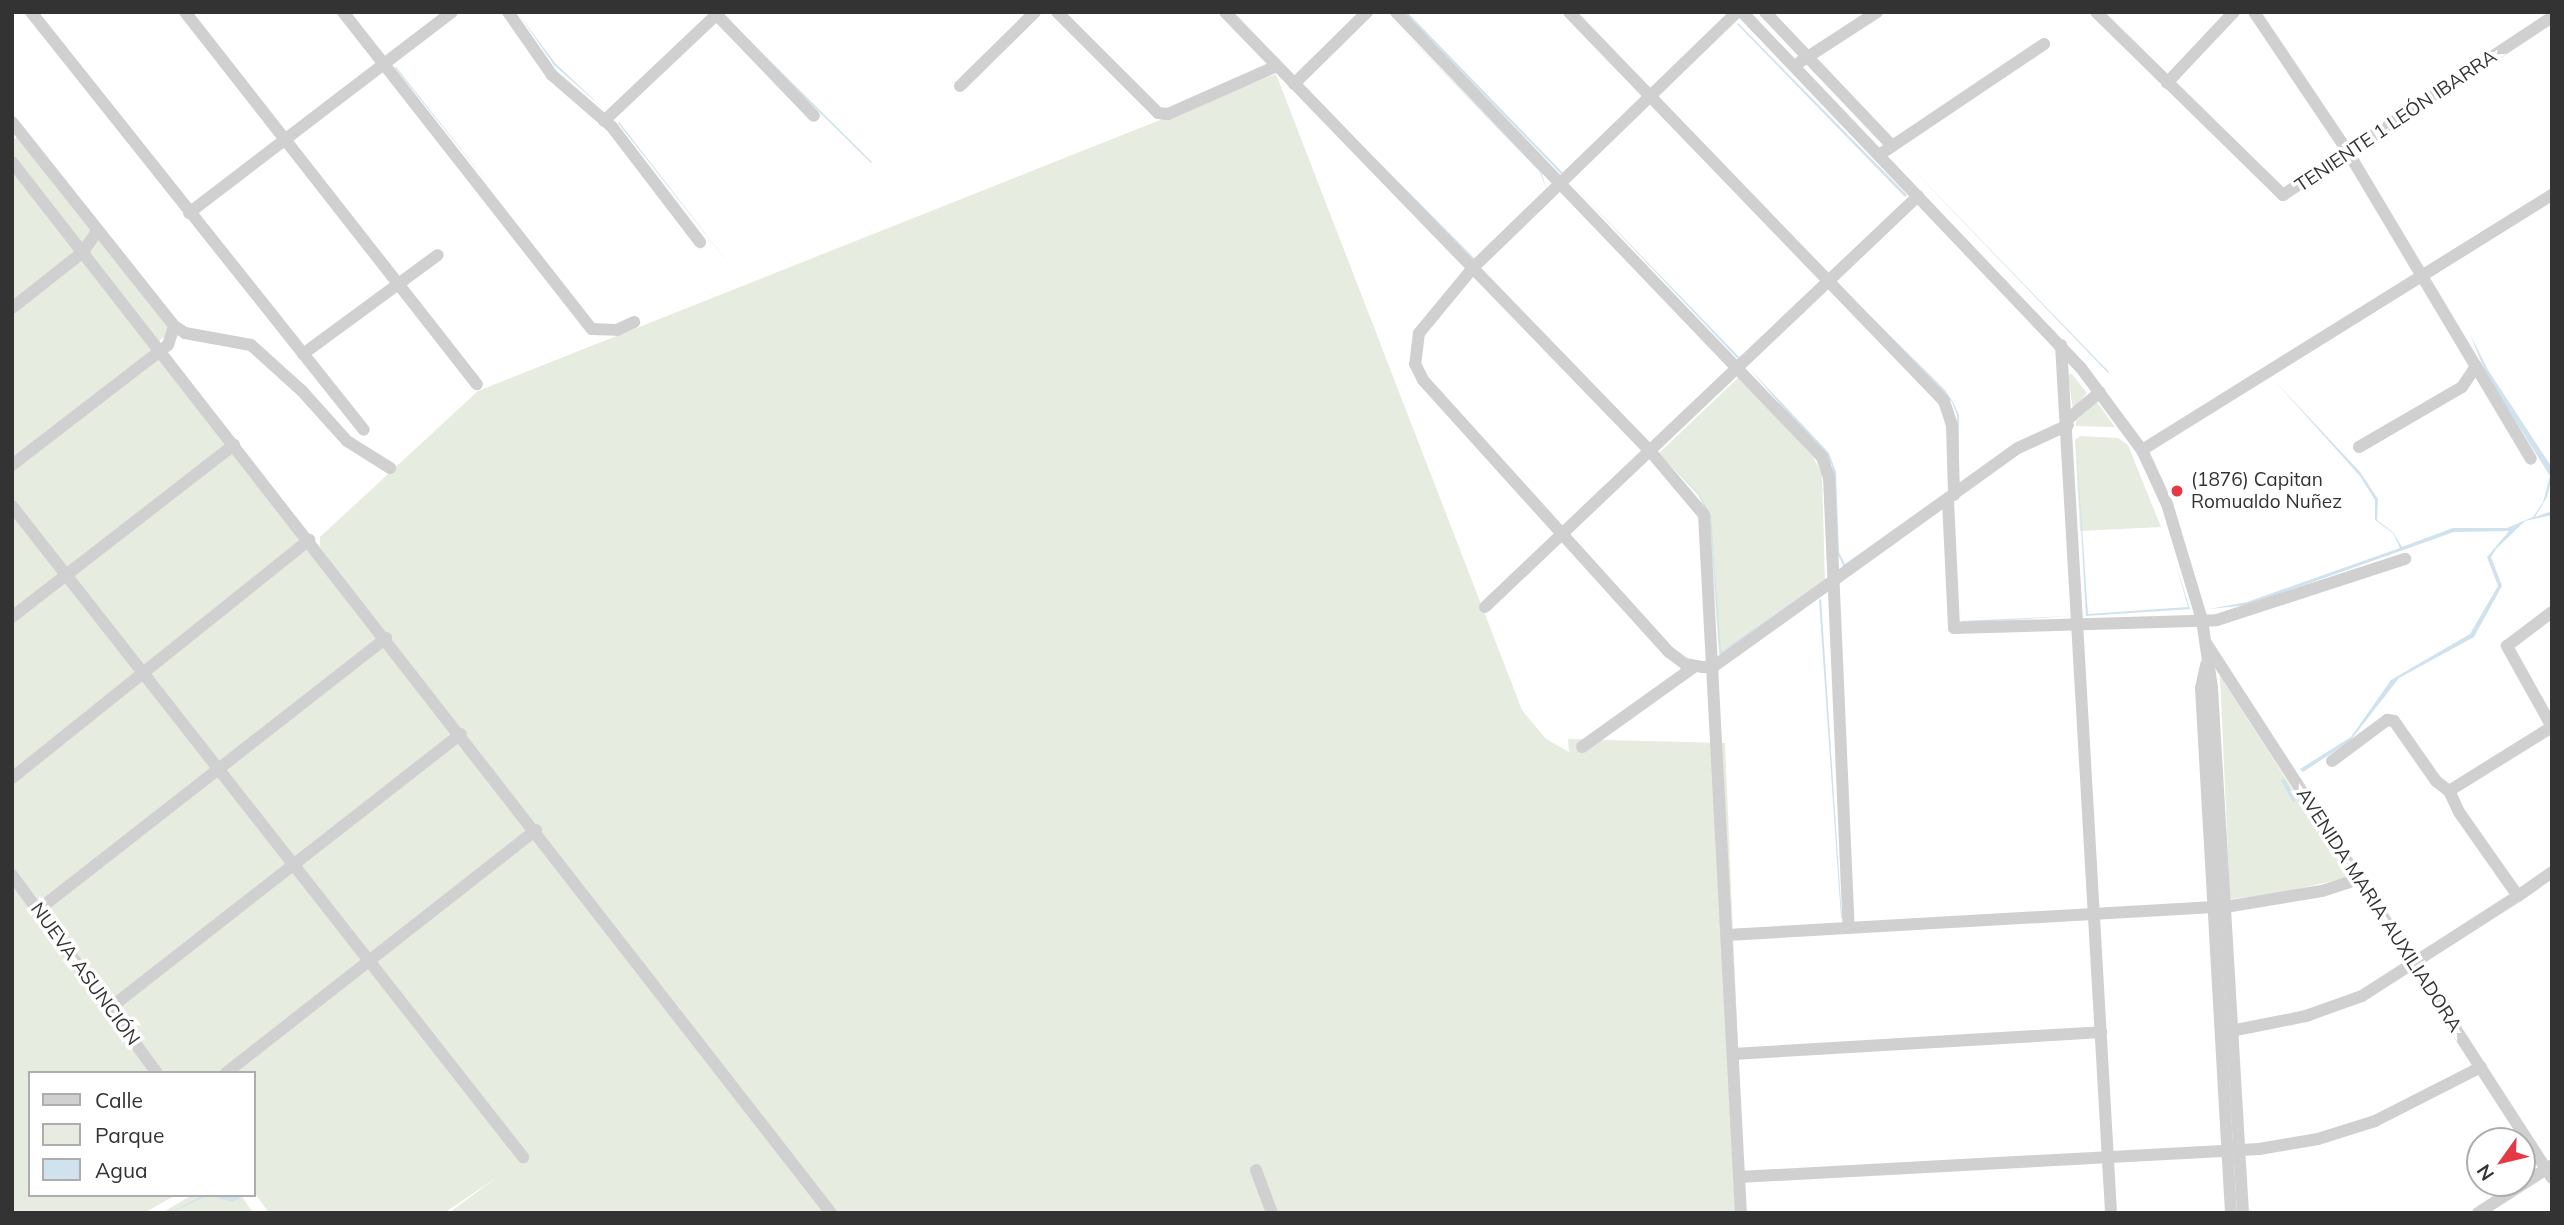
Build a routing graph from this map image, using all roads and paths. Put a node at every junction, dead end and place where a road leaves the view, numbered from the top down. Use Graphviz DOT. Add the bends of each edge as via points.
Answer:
graph roads {
  1 [pos="31,12"];
  2 [pos="185,12"];
  3 [pos="343,12"];
  4 [pos="452,12"];
  5 [pos="508,12"];
  6 [pos="1035,12"];
  7 [pos="1057,12"];
  8 [pos="1225,12"];
  9 [pos="1367,12"];
  10 [pos="1396,12"];
  11 [pos="1569,12"];
  12 [pos="1740,12"];
  13 [pos="1765,12"];
  14 [pos="1877,12"];
  15 [pos="2096,12"];
  16 [pos="2234,12"];
  17 [pos="2254,12"];
  18 [pos="715,13"];
  19 [pos="2552,17"];
  20 [pos="2044,44"];
  21 [pos="1807,58"];
  22 [pos="384,64"];
  23 [pos="1277,66"];
  24 [pos="1794,66"];
  25 [pos="2167,83"];
  26 [pos="1294,85"];
  27 [pos="960,86"];
  28 [pos="1652,97"];
  29 [pos="814,116"];
  30 [pos="604,121"];
  31 [pos="12,122"];
  32 [pos="285,140"];
  33 [pos="1892,146"];
  34 [pos="2348,152"];
  35 [pos="1879,155"];
  36 [pos="12,162"];
  37 [pos="1563,185"];
  38 [pos="2552,195"];
  39 [pos="1918,196"];
  40 [pos="189,213"];
  41 [pos="97,231"];
  42 [pos="700,242"];
  43 [pos="83,252"];
  44 [pos="438,256"];
  45 [pos="1472,269"];
  46 [pos="2421,274"];
  47 [pos="1829,281"];
  48 [pos="398,282"];
  49 [pos="12,308"];
  50 [pos="634,322"];
  51 [pos="174,326"];
  52 [pos="2061,345"];
  53 [pos="159,349"];
  54 [pos="303,354"];
  55 [pos="2476,366"];
  56 [pos="1738,367"];
  57 [pos="477,384"];
  58 [pos="2100,391"];
  59 [pos="2068,423"];
  60 [pos="365,430"];
  61 [pos="234,445"];
  62 [pos="2359,447"];
  63 [pos="2142,450"];
  64 [pos="1650,451"];
  65 [pos="2531,459"];
  66 [pos="12,465"];
  67 [pos="390,468"];
  68 [pos="1951,497"];
  69 [pos="12,506"];
  70 [pos="1560,536"];
  71 [pos="309,540"];
  72 [pos="2405,559"];
  73 [pos="66,575"];
  74 [pos="1833,582"];
  75 [pos="1485,607"];
  76 [pos="2552,612"];
  77 [pos="12,617"];
  78 [pos="2202,620"];
  79 [pos="2079,622"];
  80 [pos="386,638"];
  81 [pos="2205,642"];
  82 [pos="1695,666"];
  83 [pos="1713,667"];
  84 [pos="143,673"];
  85 [pos="461,734"];
  86 [pos="1582,747"];
  87 [pos="2332,761"];
  88 [pos="218,769"];
  89 [pos="12,778"];
  90 [pos="2449,791"];
  91 [pos="536,830"];
  92 [pos="294,865"];
  93 [pos="2552,872"];
  94 [pos="12,875"];
  95 [pos="2359,879"];
  96 [pos="2518,896"];
  97 [pos="2219,907"];
  98 [pos="38,910"];
  99 [pos="2095,914"];
  100 [pos="1849,928"];
  101 [pos="1727,935"];
  102 [pos="369,961"];
  103 [pos="2415,965"];
  104 [pos="110,1008"];
  105 [pos="2101,1032"];
  106 [pos="2227,1032"];
  107 [pos="1733,1054"];
  108 [pos="2481,1067"];
  109 [pos="157,1071"];
  110 [pos="229,1071"];
  111 [pos="2233,1150"];
  112 [pos="523,1157"];
  113 [pos="2108,1157"];
  114 [pos="1256,1170"];
  115 [pos="2550,1171"];
  116 [pos="1739,1177"];
  117 [pos="831,1213"];
  118 [pos="1272,1213"];
  119 [pos="1741,1213"];
  120 [pos="2111,1213"];
  121 [pos="2231,1213"];
  122 [pos="2243,1213"];
  123 [pos="2477,1213"];
  1 -- 40 [label="street"];
  2 -- 32 [label="street"];
  3 -- 22 [label="street"];
  4 -- 22 [label="street"];
  5 -- 30 [label="street" via="552,75"];
  6 -- 27 [label="street"];
  7 -- 23 [label="street" via="1158,113 1168,114"];
  8 -- 23 [label="street"];
  9 -- 26 [label="street"];
  10 -- 37 [label="street"];
  11 -- 28 [label="street"];
  12 -- 24 [label="street"];
  12 -- 28 [label="street"];
  13 -- 21 [label="street"];
  14 -- 21 [label="street"];
  15 -- 25 [label="street, TENIENTE 1 LEÓN IBARRA"];
  16 -- 25 [label="street"];
  17 -- 34 [label="street"];
  18 -- 29 [label="street"];
  18 -- 30 [label="street"];
  19 -- 34 [label="street, TENIENTE 1 LEÓN IBARRA"];
  20 -- 33 [label="street"];
  21 -- 24 [label="street"];
  21 -- 33 [label="street"];
  22 -- 32 [label="street"];
  22 -- 50 [label="street" via="593,329 617,330"];
  23 -- 26 [label="street"];
  24 -- 35 [label="street"];
  25 -- 34 [label="street, TENIENTE 1 LEÓN IBARRA" via="2283,195"];
  26 -- 45 [label="street"];
  28 -- 37 [label="street"];
  28 -- 47 [label="street"];
  30 -- 42 [label="street"];
  31 -- 41 [label="street"];
  32 -- 40 [label="street"];
  32 -- 48 [label="street"];
  33 -- 35 [label="street"];
  34 -- 46 [label="street"];
  35 -- 39 [label="street"];
  36 -- 43 [label="street"];
  37 -- 45 [label="street"];
  37 -- 56 [label="street"];
  38 -- 46 [label="street"];
  39 -- 47 [label="street"];
  39 -- 52 [label="street"];
  40 -- 54 [label="street"];
  41 -- 43 [label="street"];
  41 -- 51 [label="street"];
  43 -- 49 [label="street"];
  43 -- 53 [label="street"];
  44 -- 48 [label="street"];
  45 -- 64 [label="street"];
  45 -- 70 [label="street" via="1419,333 1415,363 1423,380"];
  46 -- 55 [label="street"];
  46 -- 63 [label="street"];
  47 -- 56 [label="street"];
  47 -- 68 [label="street" via="1944,401 1952,426"];
  48 -- 54 [label="street"];
  48 -- 57 [label="street"];
  51 -- 53 [label="street" via="172,339"];
  51 -- 67 [label="street" via="186,333 251,345 302,391 347,442"];
  52 -- 58 [label="street"];
  52 -- 59 [label="street"];
  53 -- 61 [label="street"];
  53 -- 66 [label="street"];
  54 -- 60 [label="street"];
  55 -- 62 [label="street" via="2462,387"];
  55 -- 65 [label="street"];
  56 -- 64 [label="street"];
  56 -- 74 [label="street" via="1822,457 1829,477"];
  58 -- 59 [label="street"];
  58 -- 63 [label="street"];
  59 -- 68 [label="street" via="2018,448"];
  59 -- 79 [label="street"];
  61 -- 71 [label="street"];
  61 -- 73 [label="street"];
  63 -- 78 [label="street" via="2167,504"];
  64 -- 70 [label="street"];
  64 -- 83 [label="street" via="1704,515"];
  68 -- 74 [label="street"];
  68 -- 79 [label="street" via="1954,628"];
  69 -- 73 [label="street"];
  70 -- 75 [label="street"];
  70 -- 82 [label="street" via="1669,652"];
  71 -- 80 [label="street"];
  71 -- 84 [label="street"];
  72 -- 78 [label="street" via="2245,613"];
  73 -- 77 [label="street"];
  73 -- 84 [label="street"];
  74 -- 83 [label="street"];
  74 -- 100 [label="street"];
  76 -- 90 [label="street" via="2507,646 2552,727"];
  78 -- 79 [label="street"];
  78 -- 81 [label="street"];
  79 -- 99 [label="street"];
  80 -- 85 [label="street"];
  80 -- 88 [label="street"];
  81 -- 95 [label="street, AVENIDA MARIA AUXILIADORA"];
  81 -- 97 [label="street" via="2212,688"];
  82 -- 83 [label="street"];
  82 -- 86 [label="street"];
  83 -- 101 [label="street"];
  84 -- 88 [label="street"];
  84 -- 89 [label="street"];
  85 -- 91 [label="street"];
  85 -- 92 [label="street"];
  87 -- 90 [label="street" via="2387,720 2394,721"];
  88 -- 92 [label="street"];
  88 -- 98 [label="street"];
  90 -- 96 [label="street"];
  91 -- 102 [label="street"];
  91 -- 117 [label="street"];
  92 -- 102 [label="street"];
  92 -- 104 [label="street"];
  93 -- 96 [label="street"];
  94 -- 98 [label="street, NUEVA ASUNCIÓN"];
  95 -- 97 [label="street" via="2284,898"];
  95 -- 103 [label="street, AVENIDA MARIA AUXILIADORA"];
  96 -- 103 [label="street"];
  97 -- 99 [label="street"];
  97 -- 106 [label="street"];
  98 -- 104 [label="street, NUEVA ASUNCIÓN"];
  99 -- 100 [label="street"];
  99 -- 105 [label="street"];
  100 -- 101 [label="street"];
  101 -- 107 [label="street"];
  102 -- 110 [label="street"];
  102 -- 112 [label="street"];
  103 -- 106 [label="street" via="2339,1005"];
  103 -- 108 [label="street, AVENIDA MARIA AUXILIADORA"];
  104 -- 109 [label="street, NUEVA ASUNCIÓN"];
  105 -- 107 [label="street"];
  105 -- 113 [label="street"];
  106 -- 111 [label="street"];
  107 -- 116 [label="street"];
  108 -- 111 [label="street" via="2375,1121 2318,1139"];
  108 -- 115 [label="street, AVENIDA MARIA AUXILIADORA"];
  111 -- 113 [label="street"];
  111 -- 121 [label="street"];
  111 -- 122 [label="street"];
  113 -- 116 [label="street"];
  113 -- 120 [label="street"];
  114 -- 118 [label="street"];
  115 -- 123 [label="street"];
  116 -- 119 [label="street"];
}
